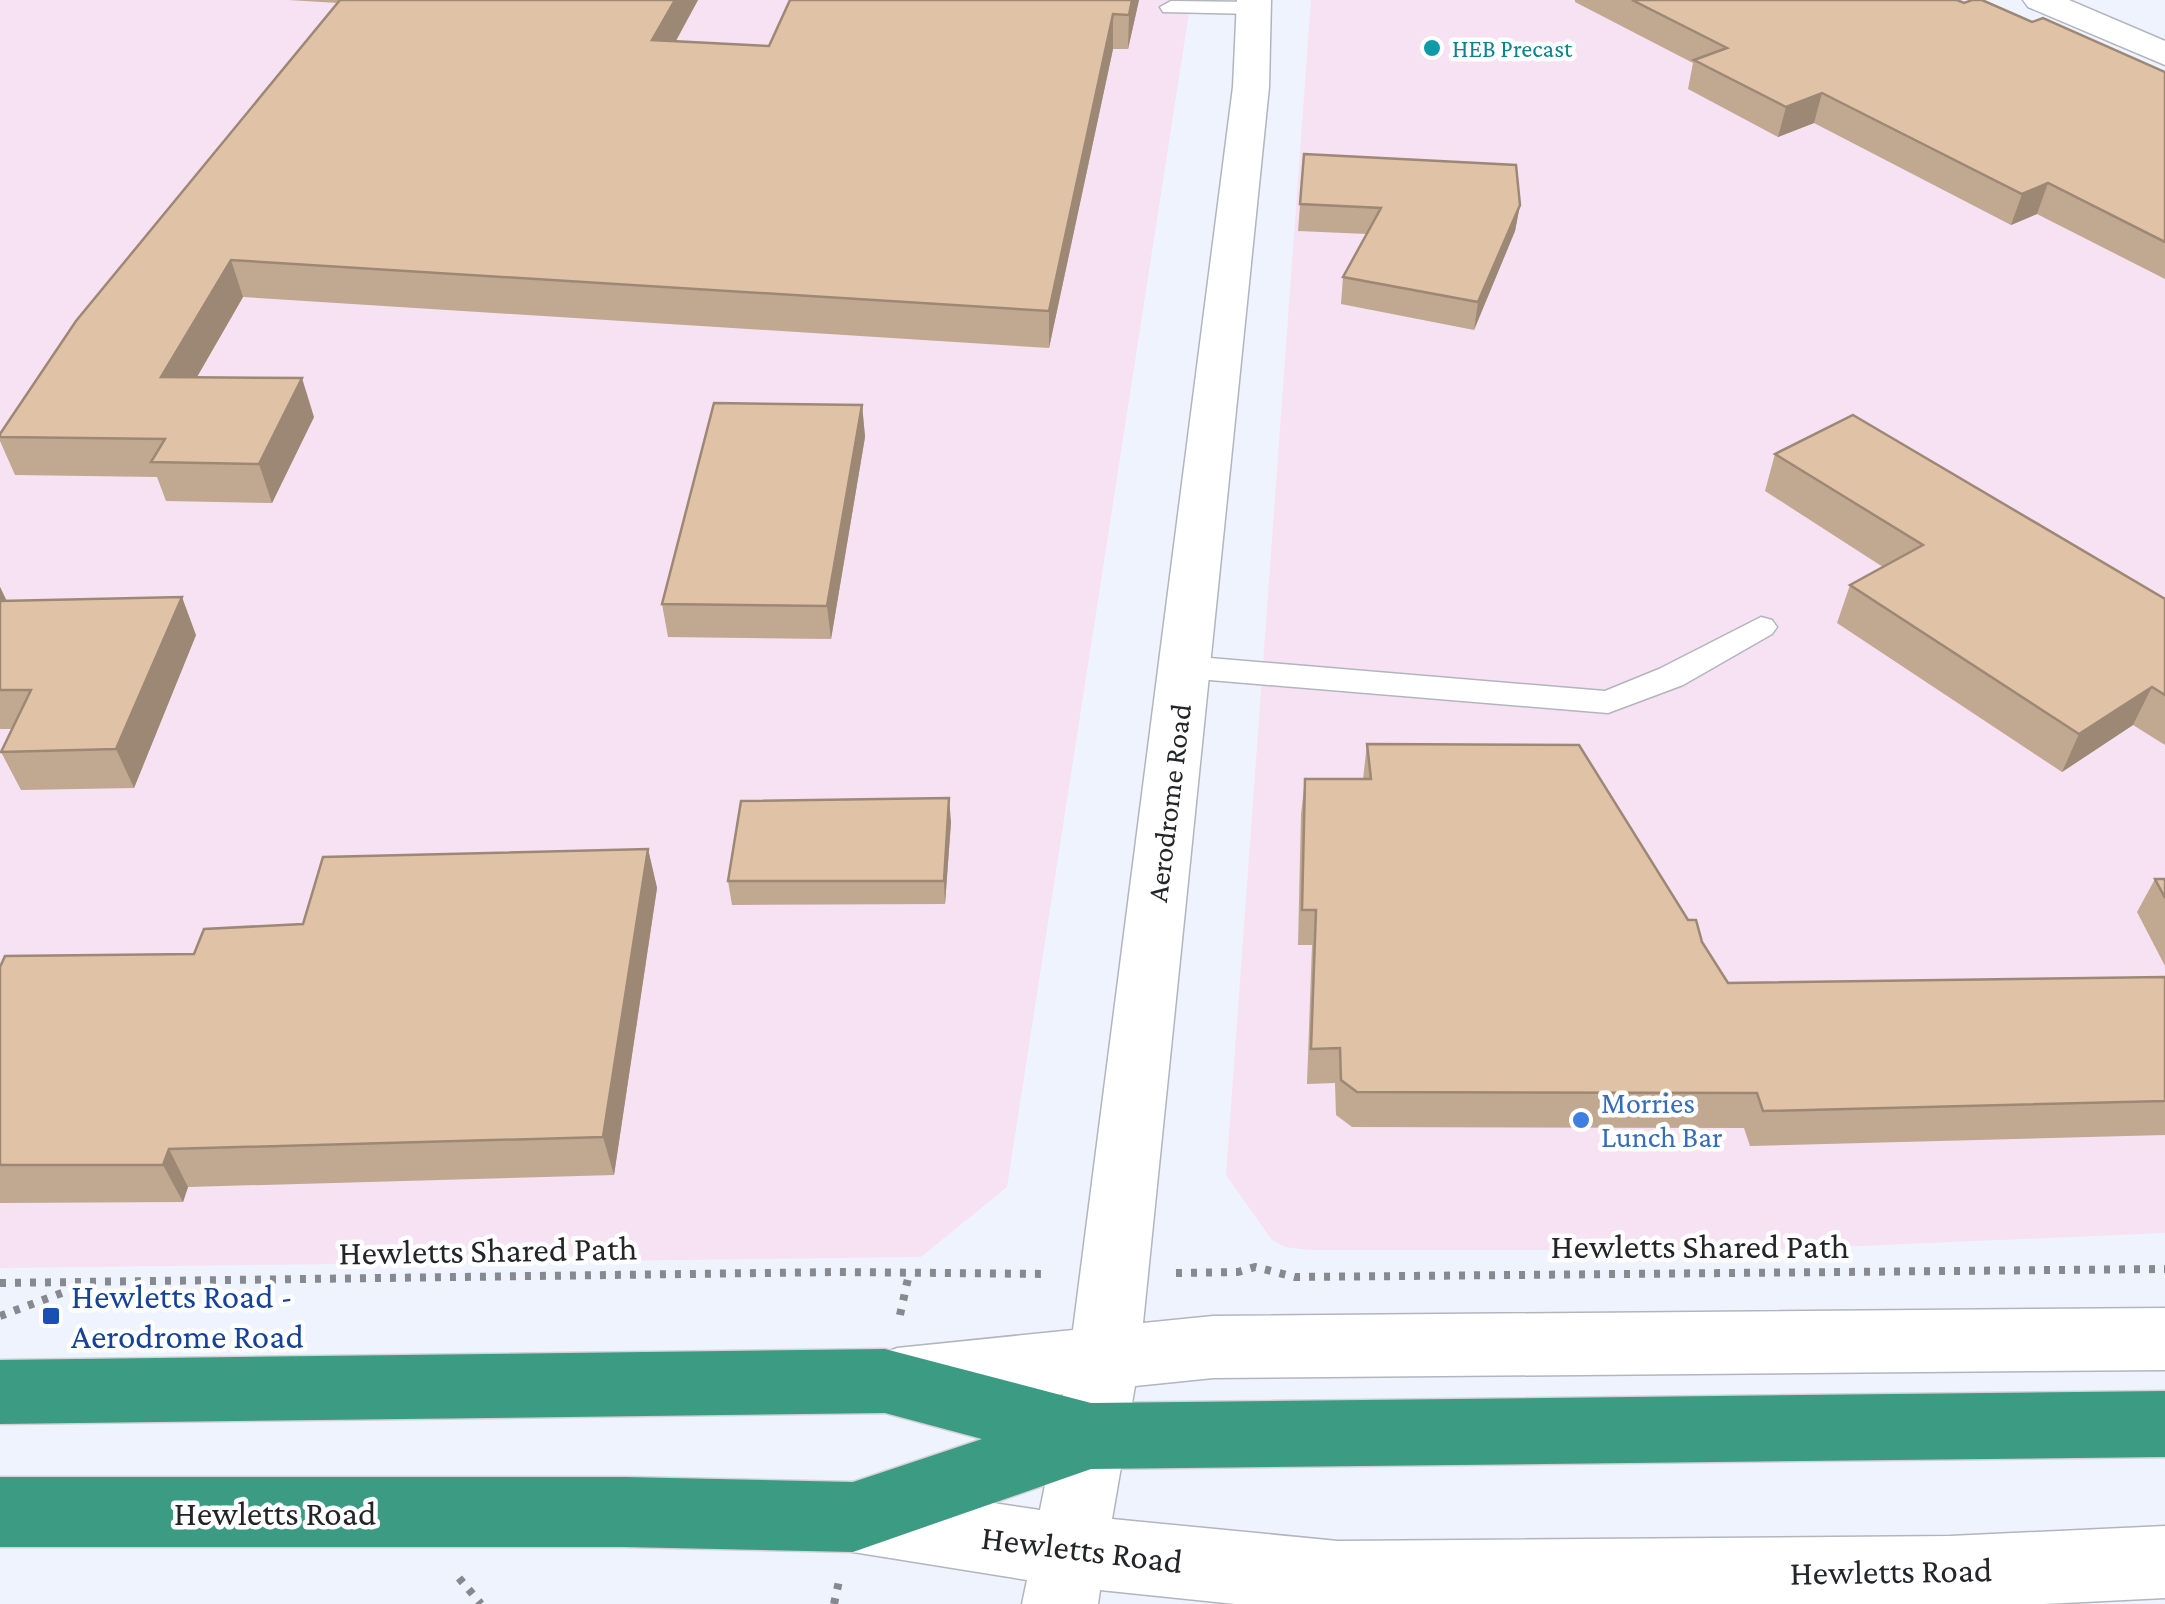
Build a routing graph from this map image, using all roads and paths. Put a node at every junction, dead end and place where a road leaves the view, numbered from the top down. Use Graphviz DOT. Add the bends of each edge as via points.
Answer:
graph roads {
  1 [pos="2040,0"];
  2 [pos="1255,4"];
  3 [pos="1171,7"];
  4 [pos="2165,54"];
  5 [pos="1761,627"];
  6 [pos="1186,667"];
  7 [pos="2165,1269"];
  8 [pos="1238,1272"];
  9 [pos="978,1274"];
  10 [pos="0,1282"];
  11 [pos="91,1282"];
  12 [pos="0,1316"];
  13 [pos="2165,1339"];
  14 [pos="1105,1356"];
  15 [pos="884,1381"];
  16 [pos="0,1392"];
  17 [pos="2165,1424"];
  18 [pos="1091,1436"];
  19 [pos="0,1512"];
  20 [pos="854,1517"];
  21 [pos="2165,1562"];
  22 [pos="1065,1577"];
  1 -- 4 [label="street"];
  2 -- 3 [label="lane"];
  2 -- 6 [label="street, Aerodrome Road"];
  5 -- 6 [label="lane" via="1671,677 1608,702"];
  6 -- 14 [label="street, Aerodrome Road"];
  7 -- 8 [label="path, Hewletts Shared Path" via="1295,1277 1255,1267"];
  9 -- 11 [label="path, Hewletts Shared Path"];
  10 -- 11 [label="path, Hewletts Shared Path"];
  11 -- 12 [label="path"];
  13 -- 14 [label="street" via="1214,1348"];
  14 -- 15 [label="street"];
  14 -- 18 [label="street, Aerodrome Road"];
  15 -- 16 [label="highway"];
  15 -- 18 [label="highway"];
  17 -- 18 [label="highway"];
  18 -- 20 [label="highway"];
  18 -- 22 [label="street, Aerodrome Road"];
  19 -- 20 [label="highway, Hewletts Road"];
  20 -- 22 [label="street, Hewletts Road"];
  21 -- 22 [label="street, Hewletts Road" via="1950,1572"];
}
